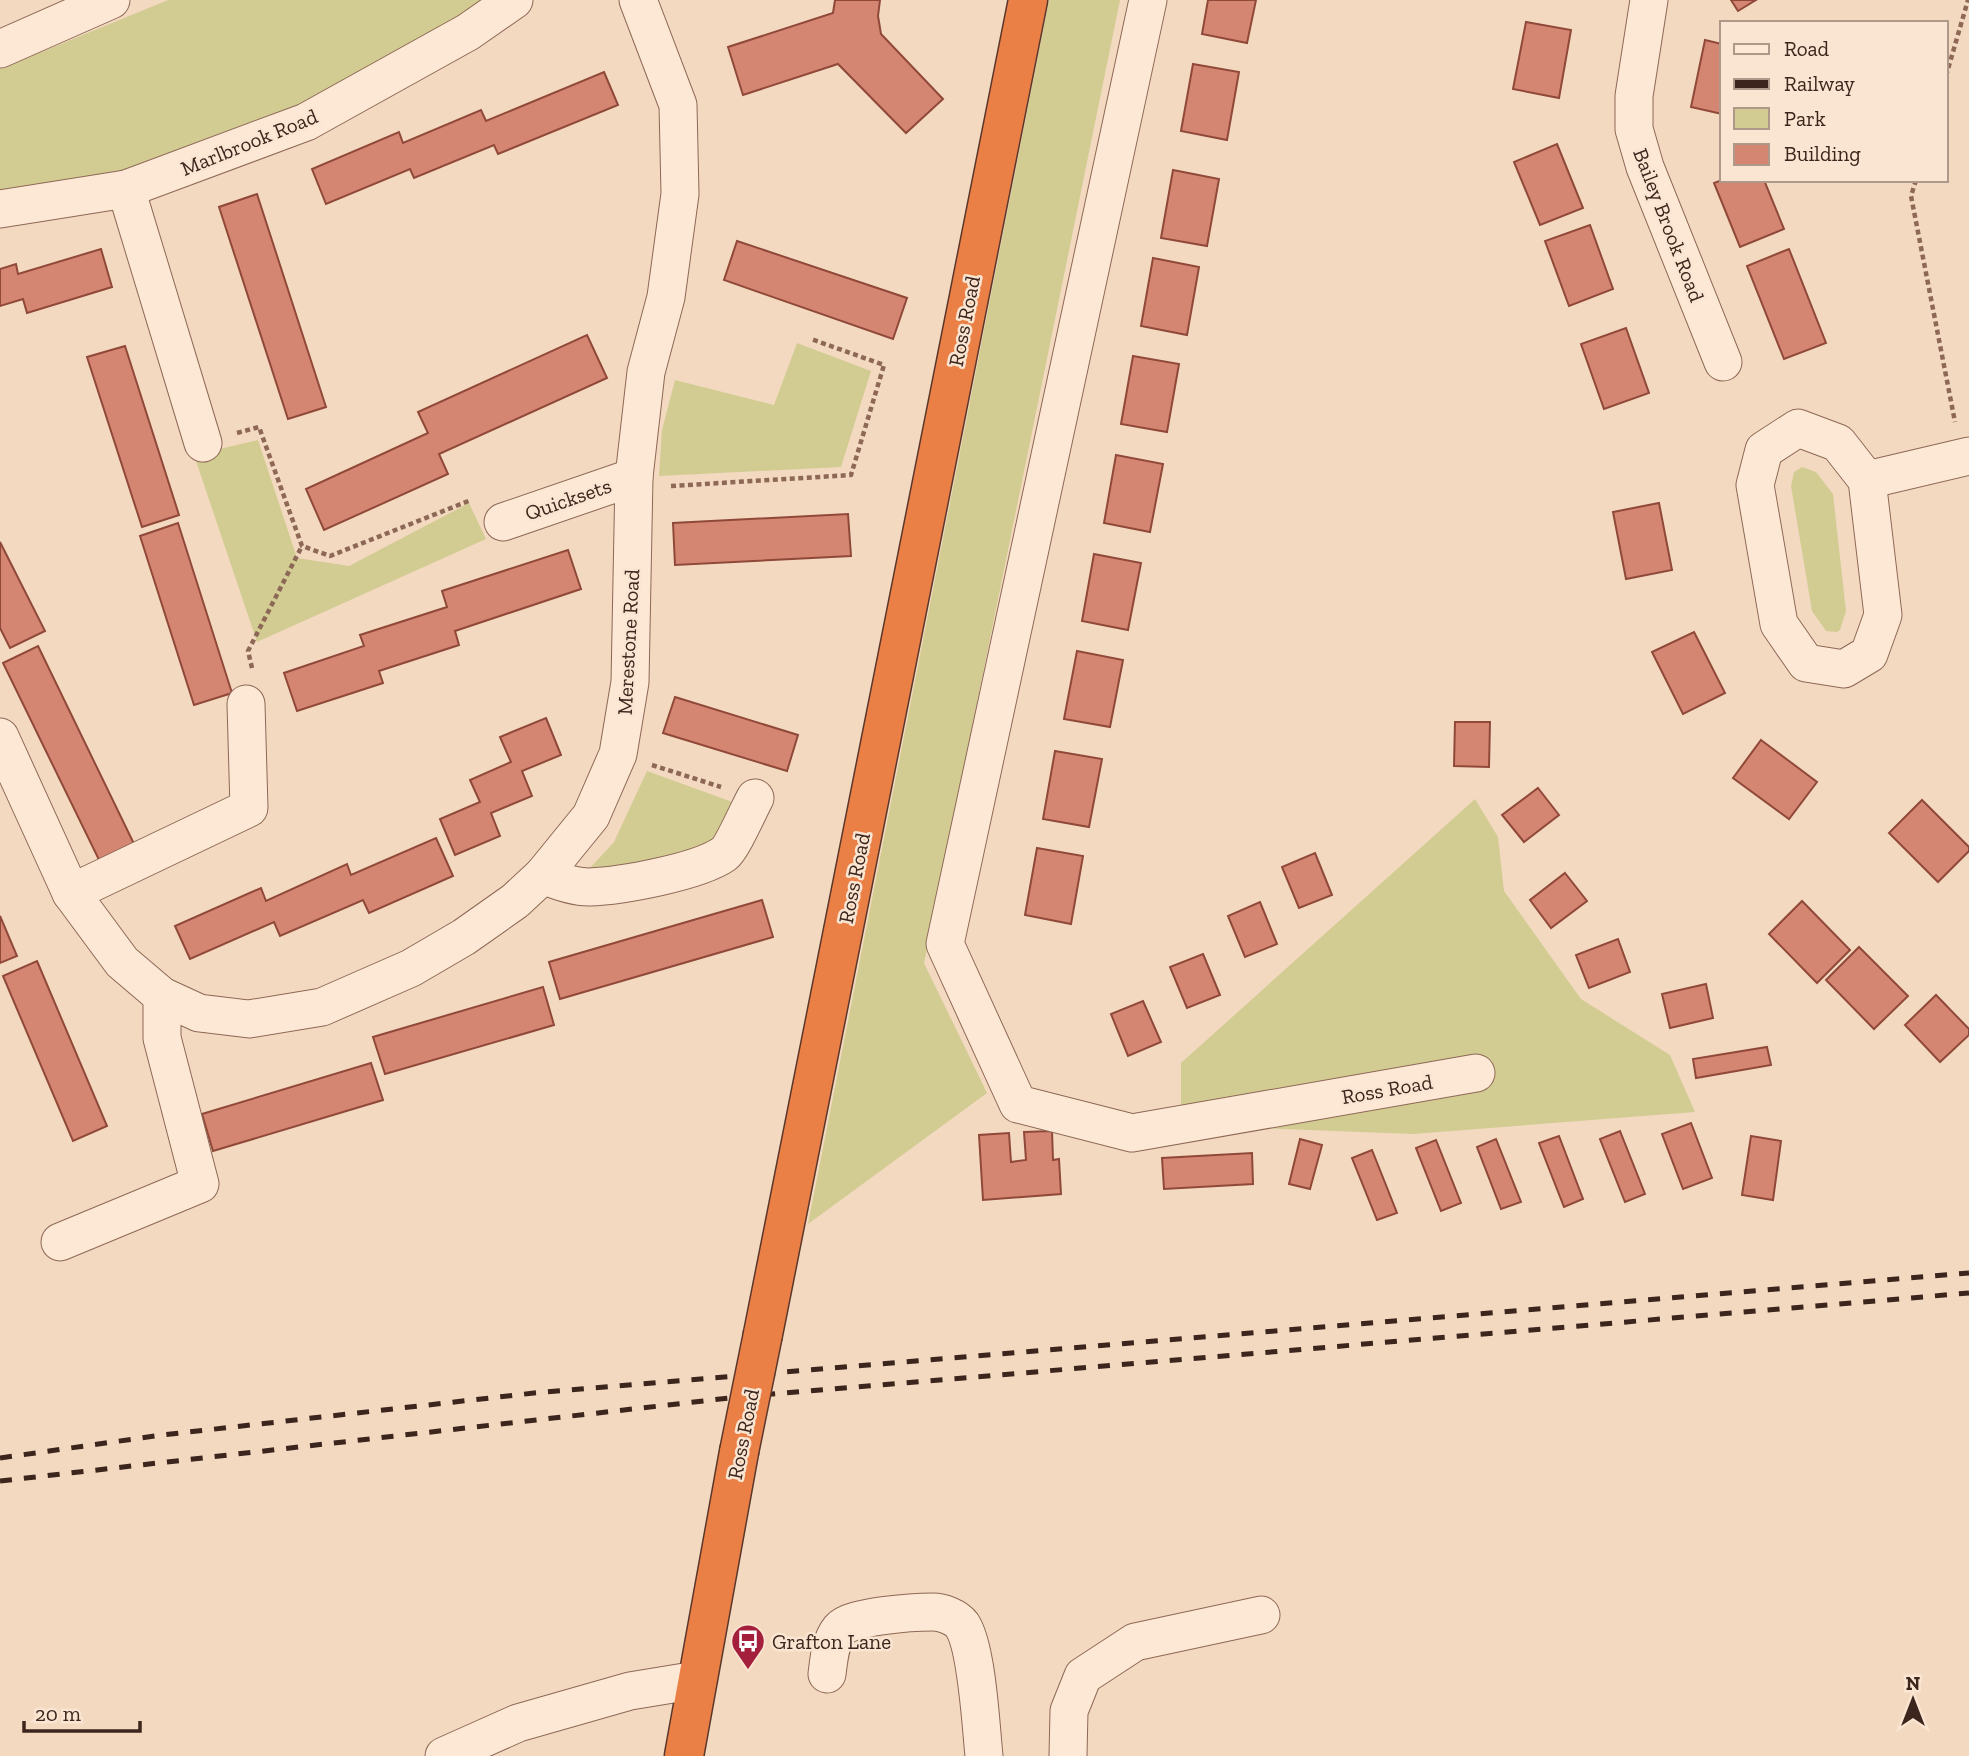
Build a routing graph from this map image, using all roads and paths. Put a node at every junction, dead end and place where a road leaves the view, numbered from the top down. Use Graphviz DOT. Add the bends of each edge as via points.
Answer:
graph roads {
  1 [pos="111,0"];
  2 [pos="514,0"];
  3 [pos="638,0"];
  4 [pos="1028,0"];
  5 [pos="1148,0"];
  6 [pos="1649,0"];
  7 [pos="1968,0"];
  8 [pos="0,49"];
  9 [pos="1948,69"];
  10 [pos="1915,182"];
  11 [pos="126,189"];
  12 [pos="0,209"];
  13 [pos="811,339"];
  14 [pos="1723,362"];
  15 [pos="203,443"];
  16 [pos="1966,456"];
  17 [pos="634,477"];
  18 [pos="1867,480"];
  19 [pos="503,522"];
  20 [pos="302,546"];
  21 [pos="246,704"];
  22 [pos="0,737"];
  23 [pos="618,754"];
  24 [pos="755,798"];
  25 [pos="543,875"];
  26 [pos="71,893"];
  27 [pos="162,996"];
  28 [pos="1476,1073"];
  29 [pos="60,1242"];
  30 [pos="1261,1615"];
  31 [pos="827,1674"];
  32 [pos="697,1680"];
  33 [pos="444,1756"];
  34 [pos="684,1756"];
  35 [pos="984,1756"];
  36 [pos="1068,1756"];
  1 -- 8 [label="street"];
  2 -- 11 [label="street, Marlbrook Road" via="468,32 306,122"];
  3 -- 17 [label="street, Merestone Road" via="678,105 680,194 666,297 646,372"];
  4 -- 32 [label="highway, Ross Road, bridge"];
  5 -- 28 [label="street, Ross Road" via="946,944 1018,1104 1132,1133"];
  6 -- 14 [label="street, Bailey Brook Road" via="1634,96 1634,129"];
  7 -- 9 [label="path"];
  10 -- 16 [label="path" via="1911,196"];
  11 -- 12 [label="street, Marlbrook Road"];
  11 -- 15 [label="street"];
  13 -- 17 [label="path" via="884,365 851,475 657,487"];
  15 -- 20 [label="path" via="259,427"];
  16 -- 18 [label="street"];
  17 -- 19 [label="street, Quicksets"];
  17 -- 23 [label="street, Merestone Road" via="630,682"];
  18 -- 18 [label="street" via="1882,615 1869,654 1843,669 1806,663 1779,624 1755,485 1764,450 1798,428 1838,443"];
  19 -- 20 [label="path" via="469,499 330,556"];
  20 -- 21 [label="path" via="248,651 258,696"];
  21 -- 26 [label="street" via="250,808"];
  22 -- 26 [label="street, Merestone Road"];
  23 -- 24 [label="path"];
  23 -- 25 [label="street, Merestone Road" via="590,816"];
  24 -- 25 [label="street" via="726,853 695,867 587,887"];
  25 -- 27 [label="street, Merestone Road" via="464,937 411,968 322,1007 250,1019 199,1013"];
  26 -- 27 [label="street, Merestone Road" via="122,962"];
  27 -- 29 [label="street" via="162,1038 200,1184"];
  30 -- 36 [label="street" via="1135,1642 1083,1676 1069,1711"];
  31 -- 35 [label="street" via="832,1643 841,1627 858,1620 936,1612 952,1617 961,1624 973,1658"];
  32 -- 33 [label="street" via="630,1691 518,1723"];
  32 -- 34 [label="highway, Ross Road"];
}
